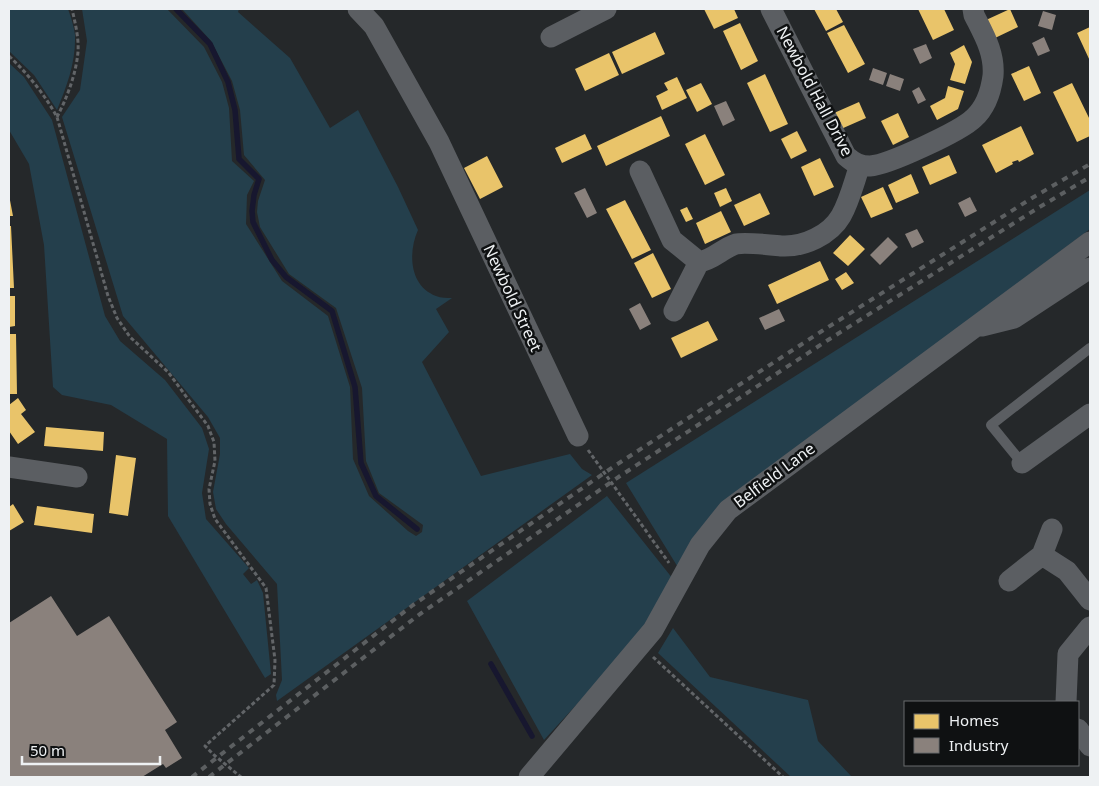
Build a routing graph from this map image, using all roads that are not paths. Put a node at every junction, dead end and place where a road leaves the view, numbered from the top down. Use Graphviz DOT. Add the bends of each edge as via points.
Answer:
graph roads {
  1 [pos="358,9"];
  2 [pos="606,9"];
  3 [pos="771,9"];
  4 [pos="973,9"];
  5 [pos="551,37"];
  6 [pos="860,165"];
  7 [pos="640,171"];
  8 [pos="1090,242"];
  9 [pos="699,262"];
  10 [pos="1090,268"];
  11 [pos="674,311"];
  12 [pos="974,327"];
  13 [pos="1090,348"];
  14 [pos="1090,414"];
  15 [pos="578,436"];
  16 [pos="1022,463"];
  17 [pos="9,467"];
  18 [pos="77,477"];
  19 [pos="1052,529"];
  20 [pos="1042,555"];
  21 [pos="1009,581"];
  22 [pos="1090,600"];
  23 [pos="1090,627"];
  24 [pos="1066,701"];
  25 [pos="1079,730"];
  26 [pos="1090,746"];
  27 [pos="529,777"];
  1 -- 15 [label="street, Newbold Street" via="374,26 439,142"];
  2 -- 5 [label="street"];
  3 -- 6 [label="street, Newbold Hall Drive" via="846,156"];
  4 -- 6 [label="street, Newbold Hall Drive" via="991,50 993,63 988,96 975,118 960,129 887,163"];
  6 -- 9 [label="street" via="840,217 812,240 790,246 737,244 707,261"];
  7 -- 9 [label="street" via="672,240"];
  8 -- 12 [label="street, Belfield Lane"];
  9 -- 11 [label="street"];
  10 -- 12 [label="street" via="1014,318"];
  12 -- 27 [label="street, Belfield Lane" via="728,510 700,545 653,630"];
  13 -- 16 [label="lane" via="991,425"];
  14 -- 16 [label="street"];
  17 -- 18 [label="street"];
  19 -- 20 [label="street"];
  20 -- 21 [label="street"];
  20 -- 22 [label="street" via="1067,571"];
  23 -- 24 [label="street" via="1068,654"];
  25 -- 26 [label="street"];
}
